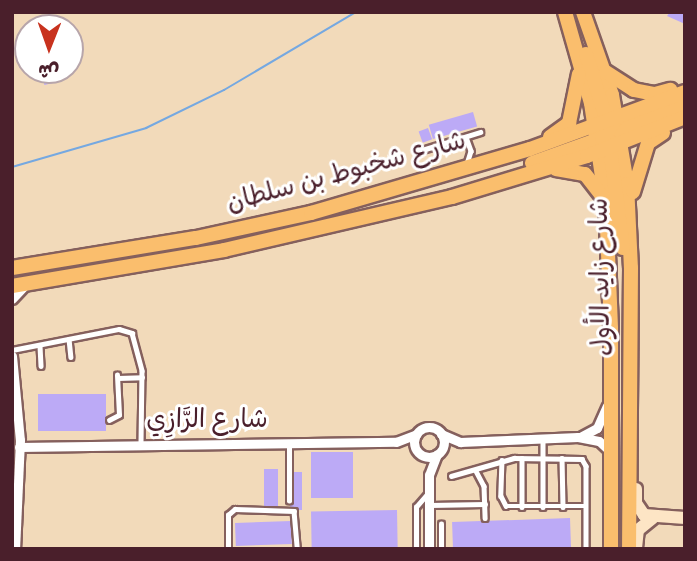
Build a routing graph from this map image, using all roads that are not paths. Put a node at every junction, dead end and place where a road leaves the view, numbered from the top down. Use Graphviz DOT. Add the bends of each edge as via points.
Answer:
graph roads {
  1 [pos="566,12"];
  2 [pos="583,12"];
  3 [pos="579,62"];
  4 [pos="605,71"];
  5 [pos="685,85"];
  6 [pos="685,92"];
  7 [pos="685,103"];
  8 [pos="685,117"];
  9 [pos="685,123"];
  10 [pos="480,132"];
  11 [pos="609,134"];
  12 [pos="466,137"];
  13 [pos="530,149"];
  14 [pos="422,150"];
  15 [pos="471,151"];
  16 [pos="497,160"];
  17 [pos="462,170"];
  18 [pos="540,170"];
  19 [pos="452,197"];
  20 [pos="606,203"];
  21 [pos="630,218"];
  22 [pos="12,268"];
  23 [pos="631,268"];
  24 [pos="19,285"];
  25 [pos="12,299"];
  26 [pos="69,340"];
  27 [pos="40,346"];
  28 [pos="12,350"];
  29 [pos="12,356"];
  30 [pos="71,357"];
  31 [pos="41,366"];
  32 [pos="142,377"];
  33 [pos="611,391"];
  34 [pos="109,420"];
  35 [pos="629,430"];
  36 [pos="417,434"];
  37 [pos="441,434"];
  38 [pos="579,438"];
  39 [pos="542,441"];
  40 [pos="396,442"];
  41 [pos="460,442"];
  42 [pos="289,443"];
  43 [pos="141,444"];
  44 [pos="19,447"];
  45 [pos="439,452"];
  46 [pos="611,452"];
  47 [pos="419,453"];
  48 [pos="522,458"];
  49 [pos="542,458"];
  50 [pos="562,458"];
  51 [pos="502,460"];
  52 [pos="476,471"];
  53 [pos="429,475"];
  54 [pos="451,476"];
  55 [pos="429,493"];
  56 [pos="289,501"];
  57 [pos="485,504"];
  58 [pos="429,505"];
  59 [pos="586,506"];
  60 [pos="522,507"];
  61 [pos="543,507"];
  62 [pos="563,507"];
  63 [pos="485,518"];
  64 [pos="653,518"];
  65 [pos="685,518"];
  66 [pos="441,524"];
  67 [pos="13,530"];
  68 [pos="15,549"];
  69 [pos="228,549"];
  70 [pos="298,549"];
  71 [pos="416,549"];
  72 [pos="429,549"];
  73 [pos="441,549"];
  74 [pos="586,549"];
  75 [pos="611,549"];
  76 [pos="629,549"];
  77 [pos="636,549"];
  1 -- 3 [label="main road, شارع زايد الأول"];
  1 -- 11 [label="main road"];
  2 -- 4 [label="main road, شارع زايد الأول"];
  3 -- 11 [label="main road, شارع زايد الأول"];
  3 -- 13 [label="main road" via="569,123"];
  4 -- 5 [label="main road" via="625,87 651,94"];
  4 -- 11 [label="main road, شارع زايد الأول"];
  6 -- 11 [label="main road, شارع شخبوط بن سلطان"];
  7 -- 11 [label="main road"];
  8 -- 11 [label="main road, شارع شخبوط بن سلطان"];
  9 -- 21 [label="main road" via="648,143 636,175"];
  10 -- 12 [label="lane"];
  11 -- 13 [label="main road, شارع شخبوط بن سلطان"];
  11 -- 18 [label="main road, شارع شخبوط بن سلطان"];
  11 -- 19 [label="main road"];
  11 -- 20 [label="main road, شارع زايد الأول"];
  11 -- 21 [label="main road, شارع زايد الأول"];
  11 -- 23 [label="main road" via="621,237"];
  12 -- 14 [label="lane"];
  12 -- 15 [label="lane"];
  13 -- 16 [label="main road, شارع شخبوط بن سلطان"];
  15 -- 16 [label="lane"];
  15 -- 17 [label="lane"];
  16 -- 17 [label="main road, شارع شخبوط بن سلطان"];
  17 -- 22 [label="main road, شارع شخبوط بن سلطان" via="242,229"];
  18 -- 19 [label="main road, شارع شخبوط بن سلطان"];
  18 -- 20 [label="main road" via="580,172 597,185"];
  19 -- 24 [label="main road, شارع شخبوط بن سلطان" via="224,250"];
  20 -- 33 [label="main road, شارع زايد الأول"];
  21 -- 23 [label="main road, شارع زايد الأول"];
  23 -- 35 [label="main road, شارع زايد الأول"];
  24 -- 25 [label="street"];
  26 -- 27 [label="lane"];
  26 -- 30 [label="lane"];
  26 -- 32 [label="lane" via="128,331 137,342"];
  27 -- 28 [label="lane"];
  27 -- 31 [label="lane"];
  29 -- 44 [label="street"];
  32 -- 34 [label="lane" via="118,377 119,415"];
  32 -- 43 [label="lane"];
  33 -- 38 [label="street" via="597,428"];
  33 -- 46 [label="main road, شارع زايد الأول"];
  35 -- 64 [label="street" via="636,451 636,503 640,512"];
  35 -- 76 [label="main road, شارع زايد الأول"];
  36 -- 37 [label="street" via="429,428"];
  36 -- 40 [label="street, شارع الرَّازِي"];
  36 -- 47 [label="street"];
  37 -- 41 [label="street"];
  37 -- 45 [label="street"];
  38 -- 39 [label="street"];
  38 -- 46 [label="street" via="599,441"];
  39 -- 41 [label="street"];
  39 -- 49 [label="lane"];
  40 -- 42 [label="street, شارع الرَّازِي"];
  40 -- 47 [label="street, شارع الرَّازِي"];
  41 -- 45 [label="street"];
  42 -- 43 [label="street, شارع الرَّازِي"];
  42 -- 56 [label="lane"];
  43 -- 44 [label="street, شارع الرَّازِي"];
  44 -- 67 [label="street"];
  45 -- 47 [label="street"];
  45 -- 53 [label="street"];
  46 -- 75 [label="main road, شارع زايد الأول"];
  47 -- 53 [label="street"];
  48 -- 49 [label="lane"];
  48 -- 51 [label="lane"];
  48 -- 60 [label="lane"];
  49 -- 50 [label="lane"];
  49 -- 61 [label="lane"];
  50 -- 59 [label="lane" via="579,458 585,463"];
  50 -- 62 [label="lane"];
  51 -- 52 [label="lane"];
  51 -- 60 [label="lane" via="501,499 509,507"];
  52 -- 54 [label="lane"];
  52 -- 57 [label="lane" via="484,486"];
  53 -- 55 [label="street"];
  55 -- 58 [label="street"];
  55 -- 71 [label="lane" via="416,507"];
  57 -- 58 [label="lane"];
  57 -- 63 [label="lane"];
  58 -- 72 [label="street"];
  59 -- 62 [label="lane"];
  59 -- 74 [label="lane"];
  60 -- 61 [label="lane"];
  61 -- 62 [label="lane"];
  64 -- 65 [label="street"];
  64 -- 77 [label="street" via="638,530"];
  66 -- 73 [label="lane"];
  67 -- 68 [label="street"];
  69 -- 70 [label="lane" via="228,514 235,509 295,511"];
}
